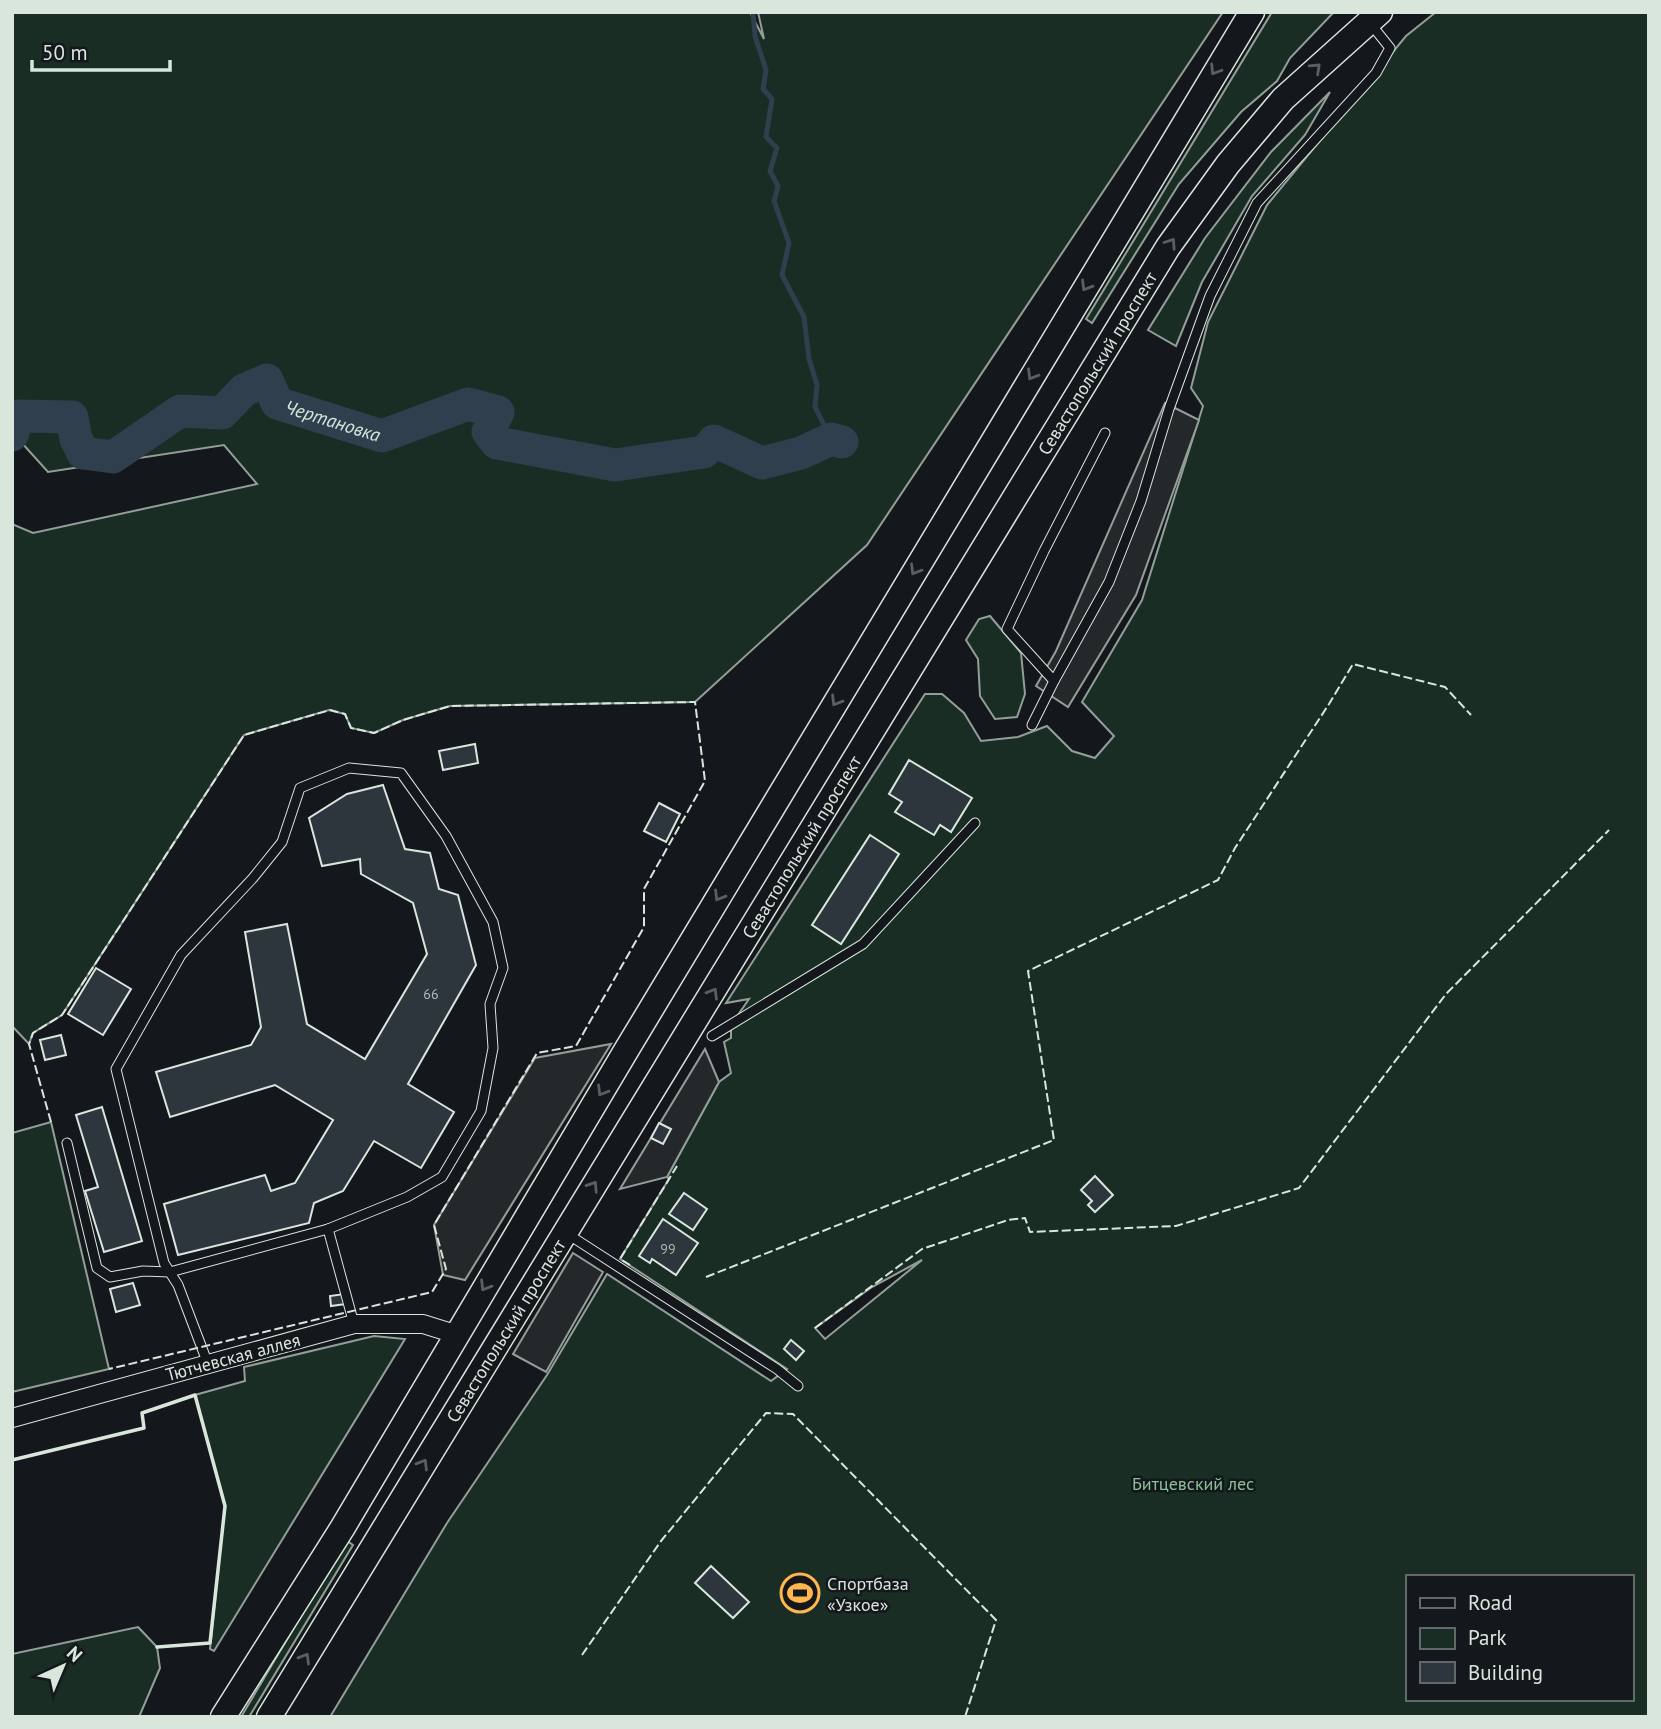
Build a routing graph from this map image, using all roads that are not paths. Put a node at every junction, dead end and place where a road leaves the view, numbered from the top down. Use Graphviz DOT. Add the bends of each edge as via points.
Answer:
graph roads {
  1 [pos="1252,12"];
  2 [pos="1374,17"];
  3 [pos="1105,433"];
  4 [pos="1054,681"];
  5 [pos="1032,725"];
  6 [pos="975,823"];
  7 [pos="712,1036"];
  8 [pos="67,1143"];
  9 [pos="328,1229"];
  10 [pos="564,1232"];
  11 [pos="170,1272"];
  12 [pos="355,1324"];
  13 [pos="456,1335"];
  14 [pos="208,1364"];
  15 [pos="797,1386"];
  16 [pos="12,1418"];
  17 [pos="223,1717"];
  18 [pos="269,1717"];
  1 -- 13 [label="main road, one-way"];
  2 -- 4 [label="lane" via="1390,48 1376,73 1257,203 1210,296 1109,582"];
  10 -- 2 [label="main road, Севастопольский проспект, one-way" via="1168,247 1228,164 1283,99"];
  3 -- 4 [label="lane" via="1007,629"];
  4 -- 5 [label="lane"];
  6 -- 7 [label="lane" via="863,944"];
  8 -- 11 [label="lane" via="97,1268 110,1277"];
  9 -- 11 [label="lane"];
  9 -- 11 [label="lane" via="407,1197 442,1177 481,1111 494,1048 490,1004 503,968 493,922 446,836 401,774 349,768 300,788 282,842 181,955 116,1069"];
  9 -- 12 [label="lane"];
  10 -- 15 [label="lane"];
  18 -- 10 [label="main road, Севастопольский проспект, one-way"];
  11 -- 14 [label="lane"];
  12 -- 13 [label="street, Тютчевская аллея" via="422,1324"];
  12 -- 14 [label="street, Тютчевская аллея"];
  13 -- 17 [label="main road" via="343,1527"];
  14 -- 16 [label="street, Тютчевская аллея"];
}
